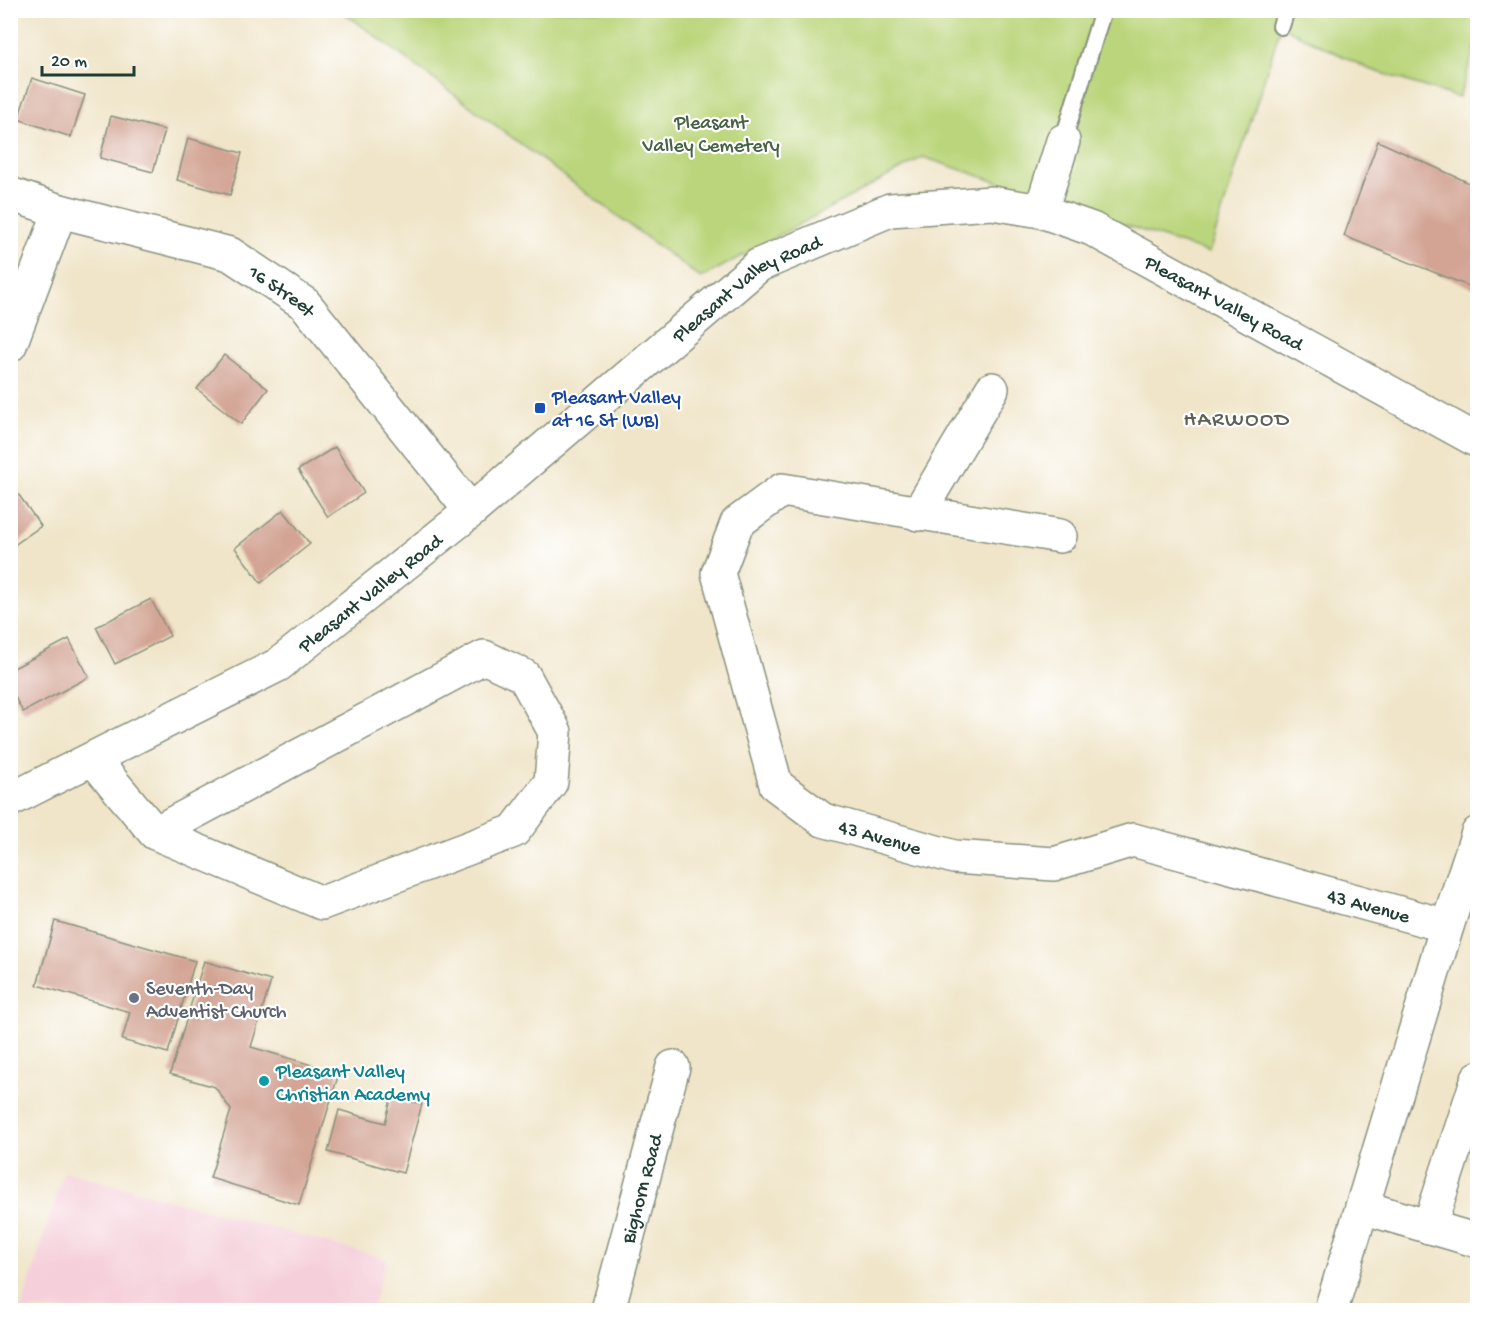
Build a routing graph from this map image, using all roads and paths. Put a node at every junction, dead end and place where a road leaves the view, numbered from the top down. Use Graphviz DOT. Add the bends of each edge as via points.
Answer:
graph roads {
  1 [pos="1103,10"];
  2 [pos="1063,141"];
  3 [pos="10,194"];
  4 [pos="60,211"];
  5 [pos="1041,211"];
  6 [pos="10,345"];
  7 [pos="993,389"];
  8 [pos="1478,441"];
  9 [pos="471,511"];
  10 [pos="918,514"];
  11 [pos="1060,536"];
  12 [pos="93,759"];
  13 [pos="10,800"];
  14 [pos="154,833"];
  15 [pos="1478,833"];
  16 [pos="1447,926"];
  17 [pos="673,1067"];
  18 [pos="1478,1078"];
  19 [pos="1362,1207"];
  20 [pos="1429,1227"];
  21 [pos="1478,1242"];
  22 [pos="608,1311"];
  23 [pos="1331,1311"];
  1 -- 2 [label="lane"];
  2 -- 5 [label="street"];
  3 -- 4 [label="street, 16 Street"];
  4 -- 6 [label="street"];
  4 -- 9 [label="street, 16 Street" via="230,255 305,304"];
  5 -- 8 [label="street, Pleasant Valley Road" via="1092,229"];
  5 -- 9 [label="street, Pleasant Valley Road" via="992,203 890,210 759,265"];
  7 -- 10 [label="street"];
  9 -- 12 [label="street, Pleasant Valley Road" via="278,665"];
  10 -- 11 [label="street, 43 Avenue"];
  10 -- 16 [label="street, 43 Avenue" via="782,490 737,523 718,573 776,785 824,820 954,857 1054,864 1133,840"];
  12 -- 13 [label="street, Pleasant Valley Road"];
  12 -- 14 [label="street"];
  14 -- 14 [label="street" via="322,903 514,831 551,782 555,732 524,676 484,657"];
  15 -- 16 [label="street"];
  16 -- 19 [label="street"];
  17 -- 22 [label="street, Bighorn Road"];
  18 -- 20 [label="street"];
  19 -- 20 [label="street"];
  19 -- 23 [label="street"];
  20 -- 21 [label="street"];
}
